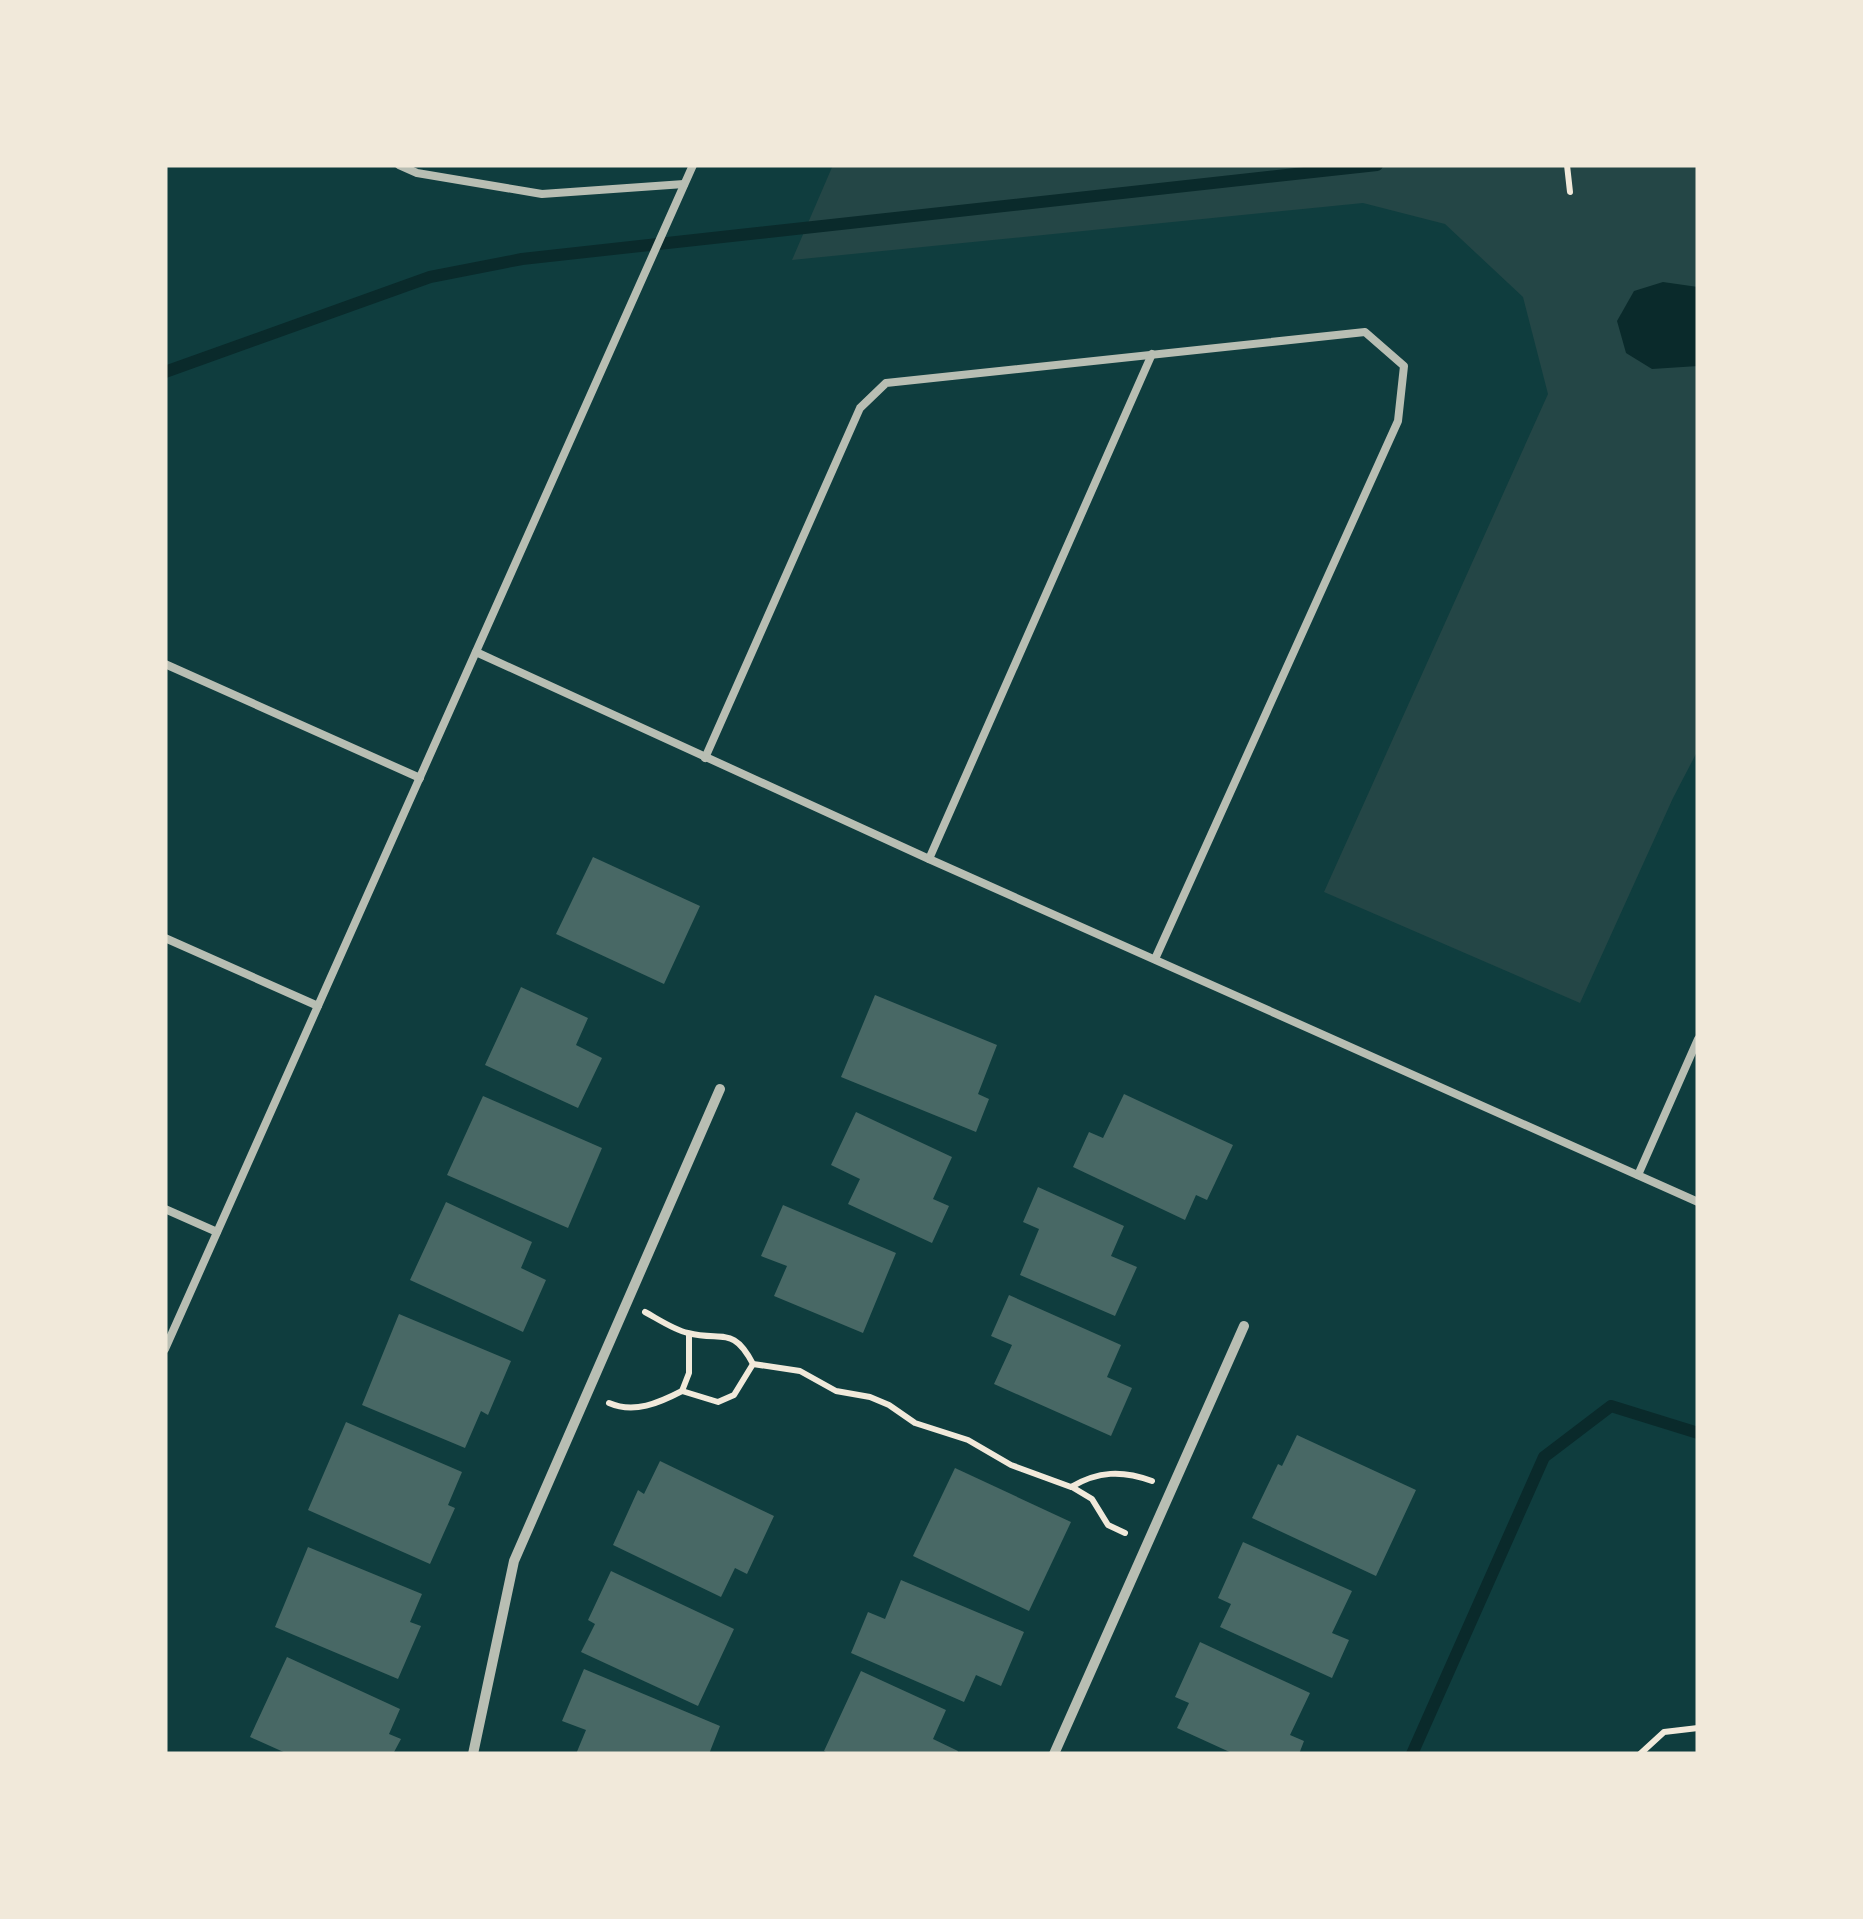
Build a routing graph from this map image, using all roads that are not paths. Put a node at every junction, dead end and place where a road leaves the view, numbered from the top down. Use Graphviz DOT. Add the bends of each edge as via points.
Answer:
graph roads {
  1 [pos="398,165"];
  2 [pos="693,165"];
  3 [pos="684,184"];
  4 [pos="1152,354"];
  5 [pos="476,652"];
  6 [pos="165,664"];
  7 [pos="705,758"];
  8 [pos="420,778"];
  9 [pos="929,859"];
  10 [pos="165,938"];
  11 [pos="1156,958"];
  12 [pos="318,1006"];
  13 [pos="1698,1039"];
  14 [pos="720,1088"];
  15 [pos="1638,1175"];
  16 [pos="1698,1202"];
  17 [pos="165,1209"];
  18 [pos="217,1232"];
  19 [pos="1244,1326"];
  20 [pos="165,1349"];
  21 [pos="473,1754"];
  22 [pos="1054,1754"];
  1 -- 3 [label="lane" via="417,174 542,194"];
  2 -- 3 [label="lane"];
  3 -- 5 [label="lane"];
  4 -- 7 [label="lane" via="886,383 860,408"];
  4 -- 9 [label="lane"];
  4 -- 11 [label="lane" via="1365,332 1404,366 1398,421"];
  5 -- 7 [label="lane"];
  5 -- 8 [label="lane"];
  6 -- 8 [label="lane"];
  7 -- 9 [label="lane"];
  8 -- 12 [label="lane"];
  9 -- 11 [label="lane"];
  10 -- 12 [label="lane"];
  11 -- 15 [label="lane"];
  12 -- 18 [label="lane"];
  13 -- 15 [label="lane"];
  14 -- 21 [label="street" via="514,1561"];
  15 -- 16 [label="lane"];
  17 -- 18 [label="lane"];
  18 -- 20 [label="lane"];
  19 -- 22 [label="street"];
}
